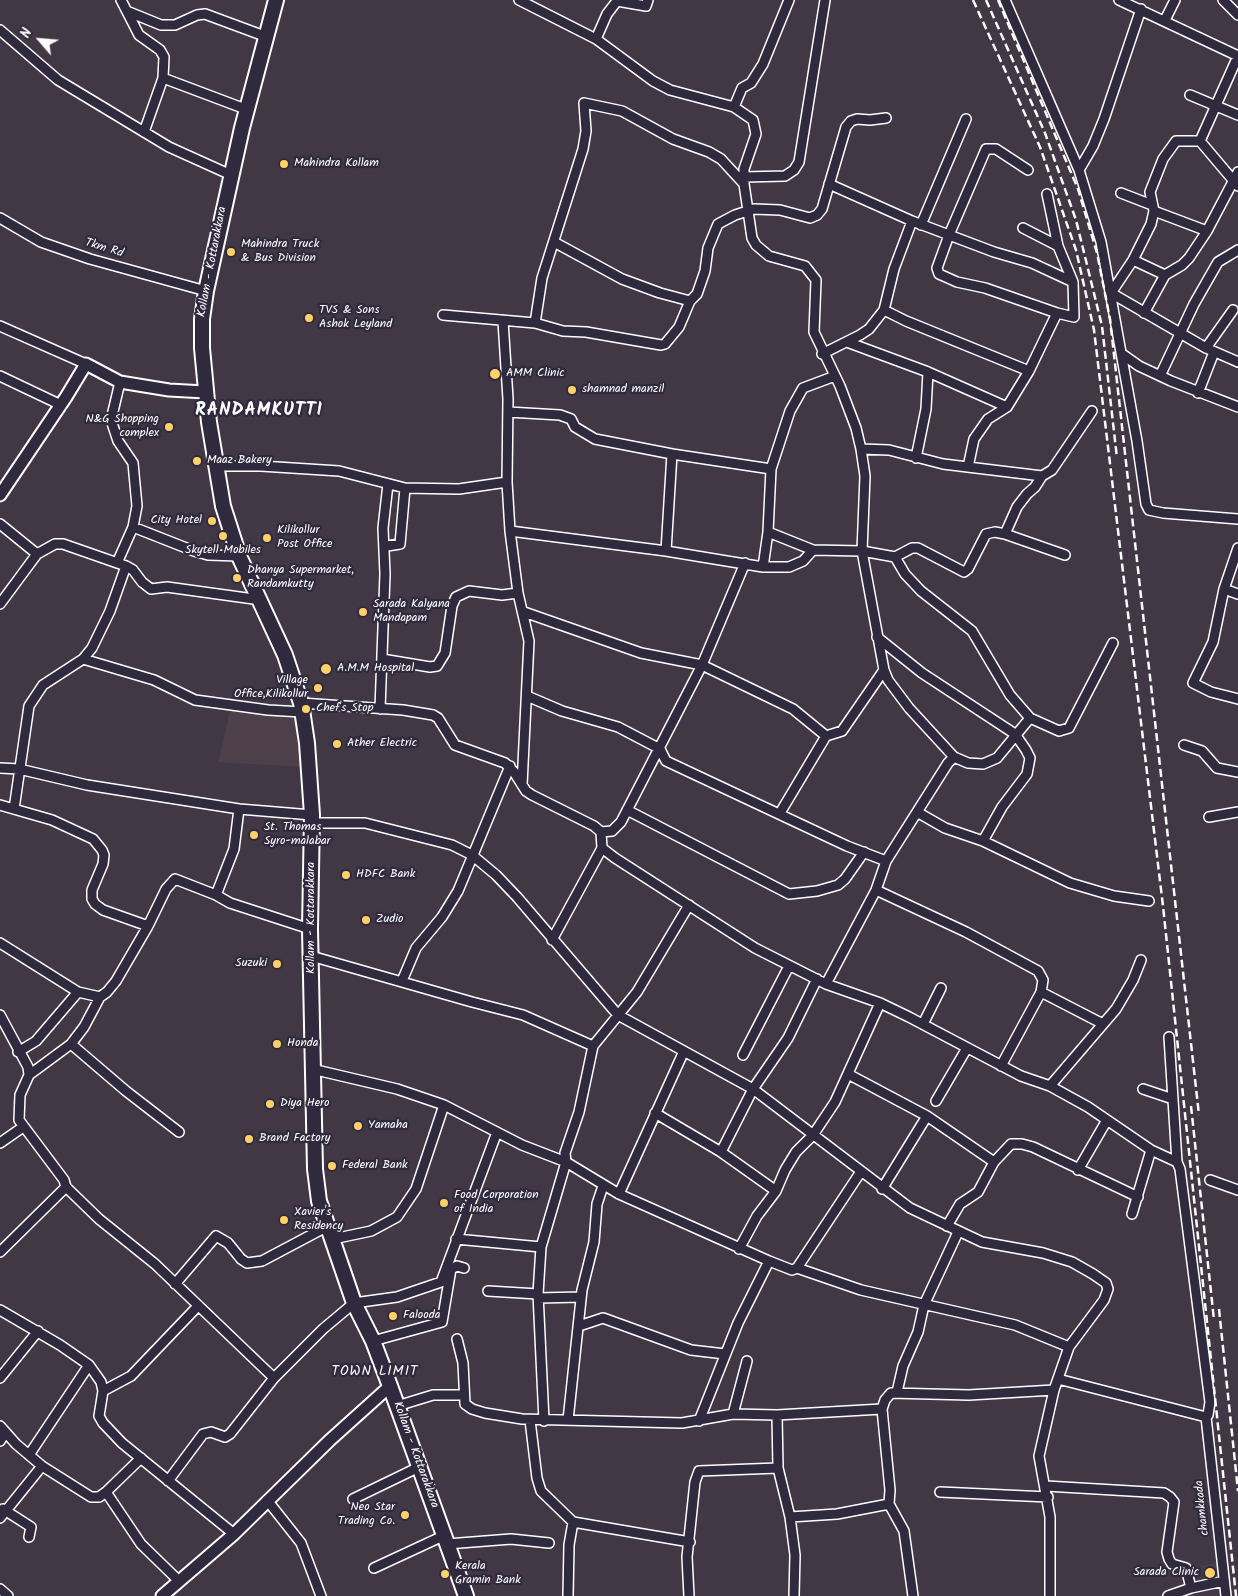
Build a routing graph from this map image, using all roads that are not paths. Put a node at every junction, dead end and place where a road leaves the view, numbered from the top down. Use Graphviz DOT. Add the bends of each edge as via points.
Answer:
graph roads {
  1 [pos="121,0"];
  2 [pos="276,0"];
  3 [pos="519,0"];
  4 [pos="648,0"];
  5 [pos="789,0"];
  6 [pos="825,0"];
  7 [pos="1005,0"];
  8 [pos="1119,0"];
  9 [pos="1175,0"];
  10 [pos="1223,0"];
  11 [pos="1141,9"];
  12 [pos="129,12"];
  13 [pos="1238,14"];
  14 [pos="1166,20"];
  15 [pos="0,30"];
  16 [pos="267,37"];
  17 [pos="596,39"];
  18 [pos="163,78"];
  19 [pos="1190,95"];
  20 [pos="1217,106"];
  21 [pos="734,107"];
  22 [pos="248,110"];
  23 [pos="1238,115"];
  24 [pos="886,118"];
  25 [pos="966,119"];
  26 [pos="144,132"];
  27 [pos="1200,141"];
  28 [pos="1028,170"];
  29 [pos="1079,170"];
  30 [pos="1238,172"];
  31 [pos="231,175"];
  32 [pos="744,180"];
  33 [pos="829,184"];
  34 [pos="1235,184"];
  35 [pos="1121,193"];
  36 [pos="1047,194"];
  37 [pos="1153,208"];
  38 [pos="748,211"];
  39 [pos="0,218"];
  40 [pos="912,221"];
  41 [pos="921,225"];
  42 [pos="1023,228"];
  43 [pos="1207,231"];
  44 [pos="949,235"];
  45 [pos="554,242"];
  46 [pos="1058,246"];
  47 [pos="1238,250"];
  48 [pos="1133,260"];
  49 [pos="1165,275"];
  50 [pos="1073,282"];
  51 [pos="206,291"];
  52 [pos="1111,293"];
  53 [pos="690,301"];
  54 [pos="884,310"];
  55 [pos="1233,310"];
  56 [pos="1057,313"];
  57 [pos="1144,313"];
  58 [pos="443,315"];
  59 [pos="503,321"];
  60 [pos="535,323"];
  61 [pos="0,326"];
  62 [pos="1181,334"];
  63 [pos="846,342"];
  64 [pos="1210,350"];
  65 [pos="822,354"];
  66 [pos="1122,354"];
  67 [pos="1238,362"];
  68 [pos="86,364"];
  69 [pos="1029,371"];
  70 [pos="928,372"];
  71 [pos="0,376"];
  72 [pos="835,376"];
  73 [pos="1160,376"];
  74 [pos="120,382"];
  75 [pos="206,392"];
  76 [pos="1198,393"];
  77 [pos="61,405"];
  78 [pos="1007,407"];
  79 [pos="1238,407"];
  80 [pos="1092,410"];
  81 [pos="508,412"];
  82 [pos="861,449"];
  83 [pos="672,454"];
  84 [pos="916,458"];
  85 [pos="215,466"];
  86 [pos="968,467"];
  87 [pos="771,469"];
  88 [pos="1042,476"];
  89 [pos="507,482"];
  90 [pos="388,484"];
  91 [pos="405,488"];
  92 [pos="0,495"];
  93 [pos="1238,519"];
  94 [pos="0,524"];
  95 [pos="133,527"];
  96 [pos="510,531"];
  97 [pos="768,532"];
  98 [pos="1005,534"];
  99 [pos="387,546"];
  100 [pos="1238,548"];
  101 [pos="812,550"];
  102 [pos="666,551"];
  103 [pos="862,551"];
  104 [pos="37,554"];
  105 [pos="1065,555"];
  106 [pos="239,556"];
  107 [pos="895,557"];
  108 [pos="745,563"];
  109 [pos="121,565"];
  110 [pos="763,567"];
  111 [pos="1224,590"];
  112 [pos="518,593"];
  113 [pos="1238,594"];
  114 [pos="261,600"];
  115 [pos="0,604"];
  116 [pos="524,612"];
  117 [pos="878,637"];
  118 [pos="1113,643"];
  119 [pos="83,659"];
  120 [pos="382,659"];
  121 [pos="702,665"];
  122 [pos="884,670"];
  123 [pos="527,696"];
  124 [pos="1238,699"];
  125 [pos="301,708"];
  126 [pos="380,708"];
  127 [pos="1030,718"];
  128 [pos="1015,734"];
  129 [pos="826,736"];
  130 [pos="1184,745"];
  131 [pos="660,749"];
  132 [pos="954,757"];
  133 [pos="510,766"];
  134 [pos="0,768"];
  135 [pos="19,769"];
  136 [pos="1238,772"];
  137 [pos="522,785"];
  138 [pos="0,805"];
  139 [pos="14,809"];
  140 [pos="239,809"];
  141 [pos="627,810"];
  142 [pos="917,812"];
  143 [pos="1238,812"];
  144 [pos="780,814"];
  145 [pos="1209,818"];
  146 [pos="312,819"];
  147 [pos="601,832"];
  148 [pos="983,841"];
  149 [pos="602,848"];
  150 [pos="864,852"];
  151 [pos="472,855"];
  152 [pos="886,861"];
  153 [pos="876,890"];
  154 [pos="216,895"];
  155 [pos="1149,901"];
  156 [pos="689,905"];
  157 [pos="148,926"];
  158 [pos="310,929"];
  159 [pos="552,940"];
  160 [pos="0,942"];
  161 [pos="311,956"];
  162 [pos="1141,960"];
  163 [pos="789,966"];
  164 [pos="817,979"];
  165 [pos="402,981"];
  166 [pos="826,984"];
  167 [pos="941,988"];
  168 [pos="78,992"];
  169 [pos="1041,992"];
  170 [pos="100,997"];
  171 [pos="880,1003"];
  172 [pos="0,1015"];
  173 [pos="618,1015"];
  174 [pos="924,1024"];
  175 [pos="1103,1024"];
  176 [pos="1169,1037"];
  177 [pos="71,1044"];
  178 [pos="593,1046"];
  179 [pos="968,1048"];
  180 [pos="684,1051"];
  181 [pos="18,1052"];
  182 [pos="743,1055"];
  183 [pos="1001,1066"];
  184 [pos="312,1069"];
  185 [pos="848,1074"];
  186 [pos="29,1075"];
  187 [pos="1050,1086"];
  188 [pos="753,1089"];
  189 [pos="1144,1090"];
  190 [pos="1173,1099"];
  191 [pos="936,1100"];
  192 [pos="444,1105"];
  193 [pos="655,1113"];
  194 [pos="927,1116"];
  195 [pos="1107,1120"];
  196 [pos="22,1127"];
  197 [pos="179,1132"];
  198 [pos="497,1132"];
  199 [pos="813,1135"];
  200 [pos="0,1143"];
  201 [pos="1151,1150"];
  202 [pos="721,1152"];
  203 [pos="566,1162"];
  204 [pos="994,1162"];
  205 [pos="1177,1162"];
  206 [pos="1078,1170"];
  207 [pos="860,1173"];
  208 [pos="1210,1180"];
  209 [pos="603,1186"];
  210 [pos="66,1187"];
  211 [pos="882,1189"];
  212 [pos="1238,1190"];
  213 [pos="776,1191"];
  214 [pos="620,1194"];
  215 [pos="1138,1197"];
  216 [pos="1132,1214"];
  217 [pos="328,1226"];
  218 [pos="947,1226"];
  219 [pos="958,1232"];
  220 [pos="456,1239"];
  221 [pos="333,1240"];
  222 [pos="541,1248"];
  223 [pos="739,1249"];
  224 [pos="0,1252"];
  225 [pos="769,1262"];
  226 [pos="464,1268"];
  227 [pos="797,1268"];
  228 [pos="175,1284"];
  229 [pos="488,1291"];
  230 [pos="538,1296"];
  231 [pos="581,1297"];
  232 [pos="354,1303"];
  233 [pos="924,1305"];
  234 [pos="198,1306"];
  235 [pos="0,1310"];
  236 [pos="579,1326"];
  237 [pos="38,1331"];
  238 [pos="457,1340"];
  239 [pos="373,1341"];
  240 [pos="1069,1347"];
  241 [pos="725,1354"];
  242 [pos="747,1361"];
  243 [pos="90,1366"];
  244 [pos="0,1378"];
  245 [pos="274,1378"];
  246 [pos="1058,1378"];
  247 [pos="390,1386"];
  248 [pos="1054,1390"];
  249 [pos="103,1391"];
  250 [pos="897,1392"];
  251 [pos="464,1395"];
  252 [pos="397,1406"];
  253 [pos="882,1409"];
  254 [pos="733,1414"];
  255 [pos="777,1415"];
  256 [pos="1206,1417"];
  257 [pos="530,1420"];
  258 [pos="568,1420"];
  259 [pos="544,1421"];
  260 [pos="699,1421"];
  261 [pos="3,1429"];
  262 [pos="0,1442"];
  263 [pos="29,1455"];
  264 [pos="141,1458"];
  265 [pos="42,1466"];
  266 [pos="419,1467"];
  267 [pos="778,1468"];
  268 [pos="168,1481"];
  269 [pos="1046,1486"];
  270 [pos="106,1492"];
  271 [pos="940,1492"];
  272 [pos="1048,1497"];
  273 [pos="353,1499"];
  274 [pos="268,1500"];
  275 [pos="889,1504"];
  276 [pos="3,1509"];
  277 [pos="790,1516"];
  278 [pos="0,1518"];
  279 [pos="573,1522"];
  280 [pos="234,1534"];
  281 [pos="28,1537"];
  282 [pos="445,1540"];
  283 [pos="690,1542"];
  284 [pos="549,1543"];
  285 [pos="374,1568"];
  286 [pos="179,1581"];
  287 [pos="1224,1581"];
  288 [pos="1191,1588"];
  289 [pos="0,1590"];
  290 [pos="169,1594"];
  291 [pos="8,1596"];
  292 [pos="320,1596"];
  293 [pos="466,1596"];
  294 [pos="568,1596"];
  295 [pos="689,1596"];
  296 [pos="794,1596"];
  297 [pos="912,1596"];
  298 [pos="1050,1596"];
  299 [pos="1168,1596"];
  300 [pos="1226,1596"];
  1 -- 12 [label="street"];
  2 -- 16 [label="main road, Kollam - Kottarakkara"];
  3 -- 17 [label="street"];
  4 -- 17 [label="street" via="646,6 617,1"];
  5 -- 21 [label="street" via="763,64 751,83 742,88"];
  6 -- 32 [label="street" via="799,162 785,176"];
  7 -- 29 [label="street"];
  8 -- 11 [label="street"];
  9 -- 14 [label="street"];
  10 -- 13 [label="street"];
  11 -- 14 [label="street"];
  11 -- 29 [label="street" via="1104,119"];
  12 -- 16 [label="street" via="162,25 175,25 206,14"];
  12 -- 18 [label="street" via="139,35 160,50 164,57"];
  14 -- 20 [label="street" via="1238,56"];
  15 -- 26 [label="street" via="58,80"];
  16 -- 22 [label="main road, Kollam - Kottarakkara"];
  17 -- 21 [label="street" via="670,90"];
  18 -- 22 [label="street"];
  18 -- 26 [label="street"];
  19 -- 20 [label="street"];
  20 -- 23 [label="street"];
  20 -- 27 [label="street"];
  21 -- 32 [label="street" via="753,120 756,128"];
  22 -- 31 [label="main road, Kollam - Kottarakkara"];
  24 -- 33 [label="street" via="851,121 841,142"];
  25 -- 41 [label="street"];
  26 -- 31 [label="street"];
  27 -- 34 [label="street"];
  27 -- 37 [label="street" via="1176,141 1168,150 1150,192"];
  28 -- 44 [label="street" via="996,149 986,149"];
  29 -- 52 [label="street" via="1101,242"];
  30 -- 34 [label="street"];
  31 -- 51 [label="main road, Kollam - Kottarakkara"];
  32 -- 38 [label="street"];
  32 -- 45 [label="street" via="709,152 673,139 622,111 584,103 586,131 583,149"];
  33 -- 38 [label="street" via="822,209 810,218 774,209"];
  33 -- 40 [label="street"];
  34 -- 43 [label="street"];
  35 -- 37 [label="street"];
  36 -- 46 [label="street"];
  37 -- 43 [label="street"];
  37 -- 48 [label="street" via="1151,224"];
  38 -- 53 [label="street" via="718,224 708,248 701,283"];
  38 -- 65 [label="street" via="756,246 769,256 805,266 816,280 814,332"];
  39 -- 51 [label="street, Tkm Rd" via="41,242"];
  40 -- 41 [label="street"];
  40 -- 54 [label="street" via="894,269"];
  41 -- 44 [label="street"];
  42 -- 46 [label="street"];
  43 -- 49 [label="street" via="1182,265"];
  44 -- 50 [label="street"];
  44 -- 56 [label="street" via="937,268 942,277"];
  45 -- 53 [label="street" via="622,279"];
  45 -- 60 [label="street" via="542,278"];
  46 -- 50 [label="street"];
  47 -- 62 [label="street" via="1218,262"];
  48 -- 49 [label="street"];
  48 -- 52 [label="street"];
  49 -- 57 [label="street"];
  50 -- 56 [label="street" via="1074,317"];
  51 -- 75 [label="main road, Kollam - Kottarakkara" via="202,339"];
  52 -- 57 [label="street"];
  52 -- 66 [label="street"];
  53 -- 60 [label="street" via="679,327 661,345 563,331"];
  54 -- 63 [label="street" via="869,329"];
  54 -- 69 [label="street" via="906,322"];
  55 -- 64 [label="street"];
  56 -- 69 [label="street"];
  57 -- 62 [label="street"];
  58 -- 59 [label="street"];
  59 -- 60 [label="street"];
  59 -- 81 [label="street"];
  61 -- 68 [label="street"];
  62 -- 64 [label="street"];
  62 -- 73 [label="street"];
  63 -- 65 [label="street"];
  63 -- 70 [label="street"];
  64 -- 67 [label="street"];
  64 -- 76 [label="street"];
  65 -- 72 [label="street"];
  66 -- 73 [label="street"];
  66 -- 93 [label="street" via="1149,510"];
  68 -- 74 [label="street"];
  68 -- 77 [label="street"];
  69 -- 78 [label="street"];
  70 -- 78 [label="street"];
  70 -- 84 [label="street" via="926,409"];
  71 -- 77 [label="street"];
  72 -- 82 [label="street" via="852,414"];
  72 -- 87 [label="street" via="807,385 798,394"];
  73 -- 76 [label="street"];
  74 -- 75 [label="street"];
  74 -- 95 [label="street" via="111,420 118,441 133,463 137,506"];
  75 -- 85 [label="main road, Kollam - Kottarakkara"];
  76 -- 79 [label="street"];
  77 -- 92 [label="street"];
  78 -- 86 [label="street" via="981,426 970,449"];
  80 -- 88 [label="street" via="1052,470"];
  81 -- 83 [label="street" via="560,415 595,438"];
  81 -- 89 [label="street"];
  82 -- 84 [label="street" via="889,450"];
  82 -- 103 [label="street" via="865,476"];
  83 -- 87 [label="street"];
  83 -- 102 [label="street"];
  84 -- 86 [label="street"];
  85 -- 90 [label="street" via="338,471"];
  85 -- 106 [label="main road, Kollam - Kottarakkara" via="223,506"];
  86 -- 88 [label="street"];
  87 -- 97 [label="street"];
  88 -- 98 [label="street" via="1017,507"];
  89 -- 91 [label="street" via="459,489"];
  89 -- 96 [label="street"];
  90 -- 91 [label="street"];
  90 -- 120 [label="street" via="383,528"];
  91 -- 99 [label="street" via="400,544"];
  94 -- 104 [label="street"];
  95 -- 106 [label="street" via="208,555"];
  95 -- 109 [label="street"];
  96 -- 102 [label="street"];
  96 -- 112 [label="street"];
  97 -- 101 [label="street"];
  97 -- 110 [label="street"];
  98 -- 105 [label="street"];
  98 -- 107 [label="street" via="986,534 964,572 918,548"];
  100 -- 111 [label="street"];
  101 -- 103 [label="street"];
  101 -- 110 [label="street" via="803,560 789,567"];
  102 -- 108 [label="street"];
  103 -- 107 [label="street"];
  103 -- 117 [label="street"];
  104 -- 109 [label="street" via="55,544 62,544"];
  104 -- 115 [label="street"];
  106 -- 114 [label="main road, Kollam - Kottarakkara"];
  107 -- 127 [label="street" via="921,591 972,631 1010,694"];
  108 -- 110 [label="street"];
  108 -- 121 [label="street"];
  109 -- 114 [label="street" via="133,570 151,589 167,587"];
  109 -- 119 [label="street" via="105,620"];
  111 -- 113 [label="street"];
  111 -- 124 [label="street" via="1212,642 1193,683"];
  112 -- 116 [label="street"];
  112 -- 120 [label="street" via="502,595 468,591 456,597 445,654 437,666"];
  114 -- 125 [label="main road, Kollam - Kottarakkara" via="286,655"];
  116 -- 121 [label="street" via="641,653"];
  116 -- 123 [label="street" via="529,641"];
  117 -- 122 [label="street"];
  117 -- 128 [label="street" via="922,673"];
  118 -- 127 [label="street" via="1069,728 1059,731"];
  119 -- 125 [label="street" via="154,680 195,700 268,710"];
  119 -- 135 [label="street" via="43,685 35,694 26,718"];
  120 -- 126 [label="street"];
  121 -- 129 [label="street" via="793,709"];
  121 -- 131 [label="street"];
  122 -- 129 [label="street" via="842,731"];
  122 -- 132 [label="street" via="909,708"];
  123 -- 131 [label="street" via="562,711 618,727"];
  123 -- 137 [label="street"];
  125 -- 126 [label="street"];
  125 -- 146 [label="main road, Kollam - Kottarakkara"];
  126 -- 133 [label="street" via="433,715 455,745"];
  127 -- 128 [label="street"];
  128 -- 132 [label="street" via="997,758 983,764 968,763"];
  128 -- 148 [label="street" via="1030,758 1027,774 1002,807"];
  129 -- 144 [label="street"];
  130 -- 136 [label="street" via="1202,751 1217,768"];
  131 -- 141 [label="street"];
  131 -- 144 [label="street" via="666,761"];
  132 -- 142 [label="street"];
  133 -- 137 [label="street"];
  133 -- 151 [label="street"];
  134 -- 135 [label="street"];
  135 -- 139 [label="street"];
  135 -- 140 [label="street" via="87,785"];
  137 -- 147 [label="street" via="532,796"];
  138 -- 139 [label="street"];
  139 -- 157 [label="street" via="52,820 93,839 104,855 92,890 95,904"];
  140 -- 146 [label="street"];
  140 -- 154 [label="street" via="234,849"];
  141 -- 147 [label="street" via="616,828"];
  141 -- 150 [label="street" via="790,894 838,885 846,879"];
  142 -- 148 [label="street" via="945,828"];
  142 -- 152 [label="street"];
  143 -- 145 [label="street"];
  144 -- 150 [label="street"];
  146 -- 151 [label="street" via="365,823 452,845"];
  146 -- 158 [label="main road, Kollam - Kottarakkara"];
  147 -- 149 [label="street"];
  148 -- 155 [label="street" via="1087,889"];
  149 -- 156 [label="street"];
  149 -- 159 [label="street"];
  150 -- 152 [label="street"];
  151 -- 159 [label="street" via="512,892"];
  151 -- 165 [label="street" via="451,904 416,948"];
  152 -- 153 [label="street"];
  153 -- 166 [label="street"];
  153 -- 169 [label="street" via="966,932 1038,971 1043,980"];
  154 -- 157 [label="street" via="175,879"];
  154 -- 158 [label="street" via="230,903"];
  156 -- 163 [label="street"];
  156 -- 173 [label="street" via="637,992"];
  157 -- 170 [label="street" via="116,981"];
  158 -- 161 [label="main road, Kollam - Kottarakkara"];
  159 -- 173 [label="street"];
  160 -- 168 [label="street"];
  161 -- 165 [label="street"];
  161 -- 184 [label="main road, Kollam - Kottarakkara"];
  162 -- 175 [label="street" via="1116,1009"];
  163 -- 164 [label="street"];
  163 -- 182 [label="street"];
  164 -- 166 [label="street"];
  164 -- 188 [label="street" via="788,1038"];
  165 -- 178 [label="street" via="523,1015"];
  166 -- 171 [label="street"];
  167 -- 174 [label="street"];
  168 -- 170 [label="street"];
  168 -- 181 [label="street" via="36,1041"];
  169 -- 175 [label="street"];
  169 -- 183 [label="street"];
  170 -- 177 [label="street"];
  171 -- 174 [label="street"];
  171 -- 185 [label="street"];
  172 -- 181 [label="street"];
  173 -- 178 [label="street"];
  173 -- 180 [label="street"];
  174 -- 179 [label="street"];
  175 -- 187 [label="street"];
  176 -- 190 [label="street, chamkkada"];
  177 -- 186 [label="street"];
  177 -- 197 [label="street"];
  178 -- 203 [label="street" via="579,1112 565,1153"];
  179 -- 183 [label="street"];
  179 -- 191 [label="street"];
  180 -- 188 [label="street"];
  180 -- 193 [label="street"];
  181 -- 186 [label="street" via="28,1067"];
  183 -- 187 [label="street"];
  184 -- 192 [label="street" via="397,1089"];
  184 -- 217 [label="main road, Kollam - Kottarakkara" via="316,1184"];
  185 -- 194 [label="street"];
  185 -- 199 [label="street" via="835,1102"];
  186 -- 196 [label="street" via="20,1094 19,1120"];
  187 -- 195 [label="street"];
  188 -- 199 [label="street"];
  188 -- 202 [label="street"];
  189 -- 190 [label="street"];
  190 -- 205 [label="street, chamkkada"];
  192 -- 198 [label="street"];
  192 -- 221 [label="street" via="416,1189 397,1217 371,1231"];
  193 -- 202 [label="street"];
  193 -- 214 [label="street"];
  194 -- 204 [label="street"];
  194 -- 211 [label="street"];
  195 -- 201 [label="street"];
  195 -- 206 [label="street"];
  196 -- 200 [label="street"];
  196 -- 210 [label="street" via="64,1180"];
  198 -- 203 [label="street"];
  198 -- 220 [label="street"];
  199 -- 207 [label="street"];
  199 -- 213 [label="street" via="796,1152"];
  201 -- 205 [label="street"];
  201 -- 215 [label="street"];
  202 -- 213 [label="street"];
  203 -- 209 [label="street"];
  203 -- 222 [label="street"];
  204 -- 206 [label="street" via="1011,1144 1022,1144"];
  204 -- 218 [label="street" via="978,1192 960,1204"];
  205 -- 256 [label="street, chamkkada" via="1210,1402"];
  206 -- 215 [label="street"];
  207 -- 211 [label="street"];
  207 -- 227 [label="street"];
  208 -- 212 [label="street"];
  209 -- 214 [label="street"];
  209 -- 231 [label="street"];
  210 -- 224 [label="street"];
  210 -- 228 [label="street"];
  211 -- 218 [label="street" via="910,1208"];
  213 -- 223 [label="street" via="757,1216"];
  214 -- 223 [label="street"];
  215 -- 216 [label="street"];
  217 -- 221 [label="main road, Kollam - Kottarakkara"];
  217 -- 228 [label="street" via="262,1260 248,1262 216,1236"];
  218 -- 219 [label="street"];
  219 -- 233 [label="street"];
  219 -- 240 [label="street" via="992,1244 1043,1252 1072,1262 1106,1283 1108,1289 1104,1300"];
  220 -- 222 [label="street"];
  220 -- 232 [label="street" via="441,1282 397,1297"];
  221 -- 232 [label="main road, Kollam - Kottarakkara"];
  222 -- 230 [label="street"];
  223 -- 225 [label="street"];
  225 -- 227 [label="street" via="792,1270"];
  225 -- 241 [label="street"];
  226 -- 239 [label="street" via="450,1269 442,1322"];
  227 -- 233 [label="street" via="861,1290"];
  228 -- 234 [label="street"];
  229 -- 230 [label="street"];
  230 -- 231 [label="street"];
  230 -- 259 [label="street"];
  231 -- 236 [label="street"];
  232 -- 239 [label="main road, Kollam - Kottarakkara"];
  232 -- 245 [label="street"];
  233 -- 240 [label="street" via="1015,1325"];
  233 -- 250 [label="street"];
  234 -- 245 [label="street"];
  234 -- 249 [label="street" via="131,1376"];
  235 -- 237 [label="street"];
  236 -- 241 [label="street" via="603,1318 691,1350"];
  236 -- 258 [label="street"];
  237 -- 243 [label="street"];
  237 -- 244 [label="street"];
  238 -- 251 [label="street" via="463,1363"];
  239 -- 247 [label="main road, Kollam - Kottarakkara"];
  240 -- 246 [label="street"];
  241 -- 260 [label="street"];
  242 -- 254 [label="street"];
  243 -- 249 [label="street"];
  243 -- 263 [label="street"];
  245 -- 268 [label="street" via="230,1434 225,1437 211,1432 202,1434"];
  246 -- 248 [label="street"];
  246 -- 256 [label="street"];
  247 -- 252 [label="main road, Kollam - Kottarakkara"];
  247 -- 274 [label="street"];
  248 -- 250 [label="street" via="969,1395"];
  248 -- 269 [label="street" via="1038,1456"];
  249 -- 264 [label="street" via="99,1416"];
  250 -- 253 [label="street" via="884,1400"];
  251 -- 252 [label="street" via="434,1395"];
  251 -- 257 [label="street" via="465,1404 472,1409"];
  252 -- 266 [label="main road, Kollam - Kottarakkara"];
  253 -- 255 [label="street"];
  253 -- 275 [label="street"];
  254 -- 255 [label="street"];
  254 -- 260 [label="street"];
  255 -- 267 [label="street"];
  256 -- 287 [label="street, chamkkada"];
  257 -- 259 [label="street"];
  257 -- 279 [label="street" via="541,1491"];
  258 -- 259 [label="street"];
  258 -- 260 [label="street"];
  261 -- 262 [label="street"];
  261 -- 263 [label="street"];
  263 -- 265 [label="street"];
  264 -- 268 [label="street"];
  264 -- 270 [label="street"];
  265 -- 270 [label="street" via="85,1495 99,1497"];
  265 -- 276 [label="street"];
  266 -- 273 [label="street"];
  266 -- 282 [label="main road, Kollam - Kottarakkara"];
  267 -- 277 [label="street"];
  267 -- 283 [label="street" via="699,1471 691,1510"];
  268 -- 280 [label="street"];
  269 -- 272 [label="street"];
  269 -- 288 [label="street" via="1164,1493 1170,1496 1174,1502 1168,1558 1172,1564 1186,1568"];
  270 -- 286 [label="street" via="141,1544"];
  271 -- 272 [label="street"];
  272 -- 298 [label="street"];
  274 -- 280 [label="street"];
  274 -- 292 [label="street" via="301,1543"];
  275 -- 277 [label="street" via="837,1514"];
  275 -- 297 [label="street" via="904,1531"];
  276 -- 278 [label="street"];
  276 -- 281 [label="street" via="31,1527"];
  277 -- 296 [label="street" via="795,1555"];
  279 -- 283 [label="street"];
  279 -- 294 [label="street"];
  280 -- 286 [label="street"];
  282 -- 284 [label="street"];
  282 -- 285 [label="street"];
  282 -- 293 [label="main road, Kollam - Kottarakkara"];
  283 -- 295 [label="street" via="687,1557"];
  286 -- 290 [label="street"];
  287 -- 288 [label="street"];
  287 -- 300 [label="street, chamkkada"];
  288 -- 299 [label="street"];
  289 -- 291 [label="street"];
}
